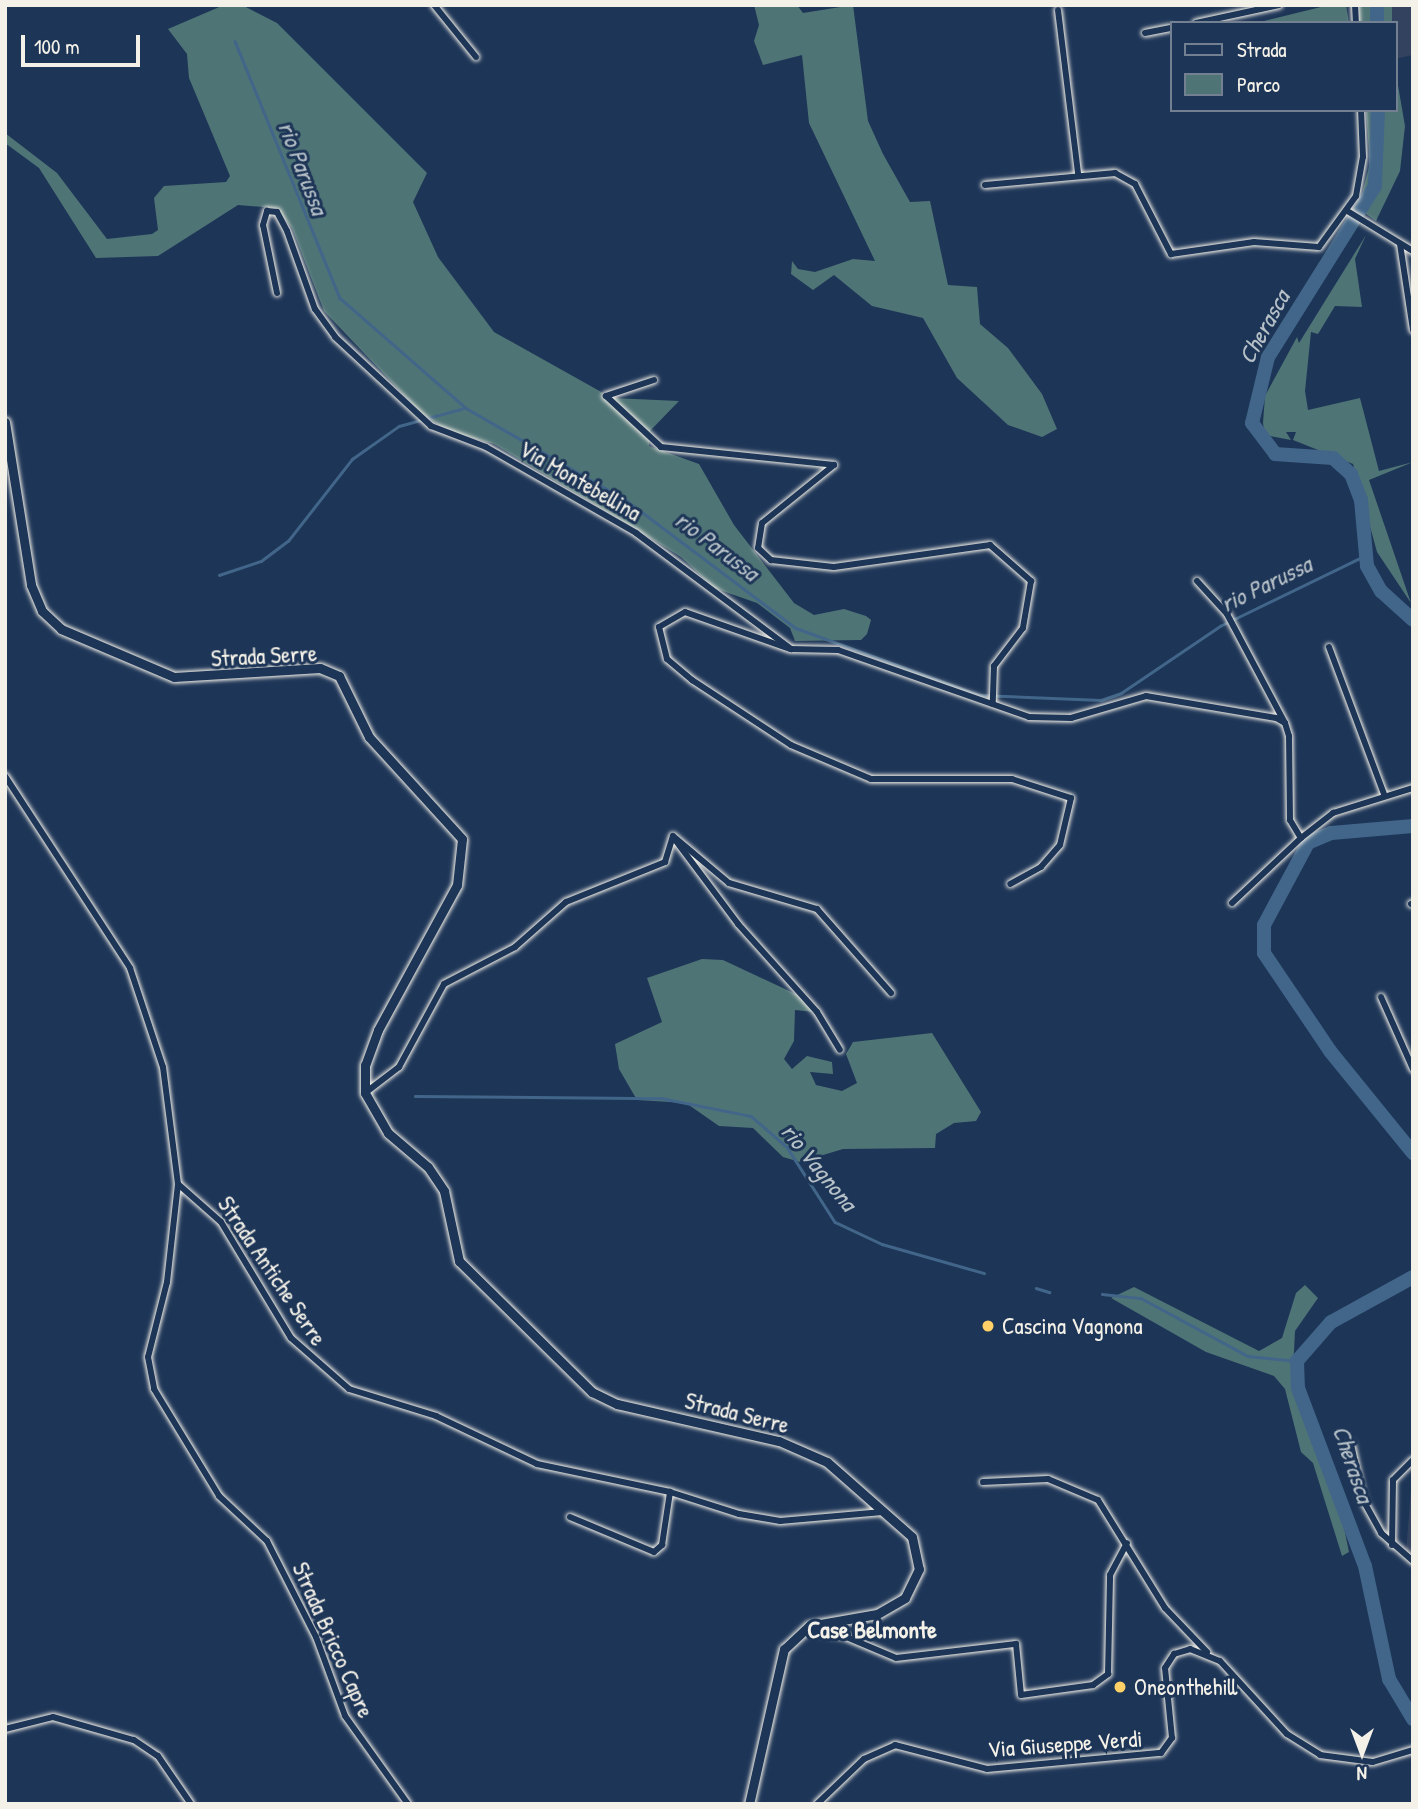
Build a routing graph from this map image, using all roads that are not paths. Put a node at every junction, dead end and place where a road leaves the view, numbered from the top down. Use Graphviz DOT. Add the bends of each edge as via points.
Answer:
graph roads {
  1 [pos="433,5"];
  2 [pos="1279,5"];
  3 [pos="1058,10"];
  4 [pos="1205,21"];
  5 [pos="1170,28"];
  6 [pos="1145,33"];
  7 [pos="476,57"];
  8 [pos="1361,112"];
  9 [pos="1078,174"];
  10 [pos="985,185"];
  11 [pos="1349,212"];
  12 [pos="1400,244"];
  13 [pos="1413,251"];
  14 [pos="277,293"];
  15 [pos="1413,330"];
  16 [pos="654,380"];
  17 [pos="5,422"];
  18 [pos="1196,581"];
  19 [pos="1329,647"];
  20 [pos="791,649"];
  21 [pos="992,703"];
  22 [pos="1285,723"];
  23 [pos="5,776"];
  24 [pos="1413,788"];
  25 [pos="1384,794"];
  26 [pos="673,836"];
  27 [pos="1301,838"];
  28 [pos="1010,884"];
  29 [pos="1232,903"];
  30 [pos="891,993"];
  31 [pos="1381,997"];
  32 [pos="840,1049"];
  33 [pos="1413,1069"];
  34 [pos="365,1094"];
  35 [pos="178,1184"];
  36 [pos="1351,1444"];
  37 [pos="1413,1460"];
  38 [pos="983,1482"];
  39 [pos="670,1492"];
  40 [pos="887,1511"];
  41 [pos="570,1517"];
  42 [pos="1128,1543"];
  43 [pos="1392,1545"];
  44 [pos="1413,1561"];
  45 [pos="803,1630"];
  46 [pos="1208,1654"];
  47 [pos="5,1729"];
  48 [pos="1413,1750"];
  49 [pos="191,1804"];
  50 [pos="408,1804"];
  51 [pos="749,1804"];
  52 [pos="817,1804"];
  1 -- 7 [label="street"];
  2 -- 4 [label="street"];
  3 -- 9 [label="street"];
  5 -- 6 [label="street"];
  8 -- 11 [label="street" via="1363,157"];
  9 -- 10 [label="street" via="1042,184"];
  9 -- 11 [label="street" via="1115,173 1135,184 1171,254 1254,242 1319,247"];
  11 -- 12 [label="street"];
  12 -- 13 [label="street"];
  12 -- 15 [label="street"];
  14 -- 20 [label="street, Via Montebellina" via="263,225 267,211 277,212 314,309 335,337 427,423 485,447 636,533"];
  16 -- 21 [label="street" via="606,396 661,447 834,465 762,523 758,548 771,560 834,567 990,545 1031,581 1023,628 994,666"];
  17 -- 34 [label="main road, Strada Serre" via="31,585 42,611 61,629 174,677 320,668 339,676 369,737 462,839 457,885 378,1031 365,1065"];
  18 -- 22 [label="street" via="1227,615"];
  19 -- 25 [label="street"];
  20 -- 21 [label="street" via="838,650"];
  20 -- 28 [label="street" via="685,612 659,627 667,659 692,680 791,745 871,779 1012,779 1071,798 1060,845 1041,867"];
  21 -- 22 [label="street" via="1030,717 1071,718 1146,696"];
  22 -- 27 [label="street" via="1290,820"];
  23 -- 35 [label="street" via="136,982 163,1067"];
  24 -- 25 [label="street"];
  25 -- 27 [label="street" via="1333,813"];
  26 -- 30 [label="street" via="729,883 817,909"];
  26 -- 32 [label="street" via="729,913 831,1029"];
  26 -- 34 [label="street" via="665,862 566,902 515,947 444,984 399,1067"];
  27 -- 29 [label="street"];
  31 -- 33 [label="street"];
  34 -- 40 [label="main road, Strada Serre" via="388,1133 428,1167 444,1191 459,1261 592,1392 617,1404 779,1441 848,1474"];
  35 -- 39 [label="street, Strada Antiche Serre" via="221,1222 291,1338 349,1390 436,1416 537,1464"];
  35 -- 50 [label="street, Strada Bricco Capre" via="167,1282 148,1357 154,1390 219,1496 267,1541 316,1637 345,1716"];
  36 -- 43 [label="street" via="1363,1500"];
  37 -- 43 [label="street" via="1393,1480"];
  38 -- 42 [label="street" via="1007,1476 1072,1483 1098,1500"];
  39 -- 40 [label="street, Strada Antiche Serre" via="780,1521"];
  39 -- 41 [label="street" via="662,1545 654,1552"];
  40 -- 45 [label="main road, Strada Serre" via="918,1552 919,1569 905,1598 877,1614"];
  42 -- 45 [label="street" via="1110,1575 1108,1674 1093,1685 1023,1696 1016,1644 896,1658 844,1636"];
  42 -- 46 [label="street" via="1166,1608"];
  43 -- 44 [label="street"];
  45 -- 51 [label="main road" via="776,1668"];
  46 -- 48 [label="street" via="1287,1734 1320,1755 1373,1762"];
  46 -- 52 [label="street, Via Giuseppe Verdi" via="1190,1649 1168,1661 1172,1738 1161,1753 987,1769 915,1745 895,1745 864,1759"];
  47 -- 49 [label="street" via="53,1717 134,1740 158,1756"];
}
